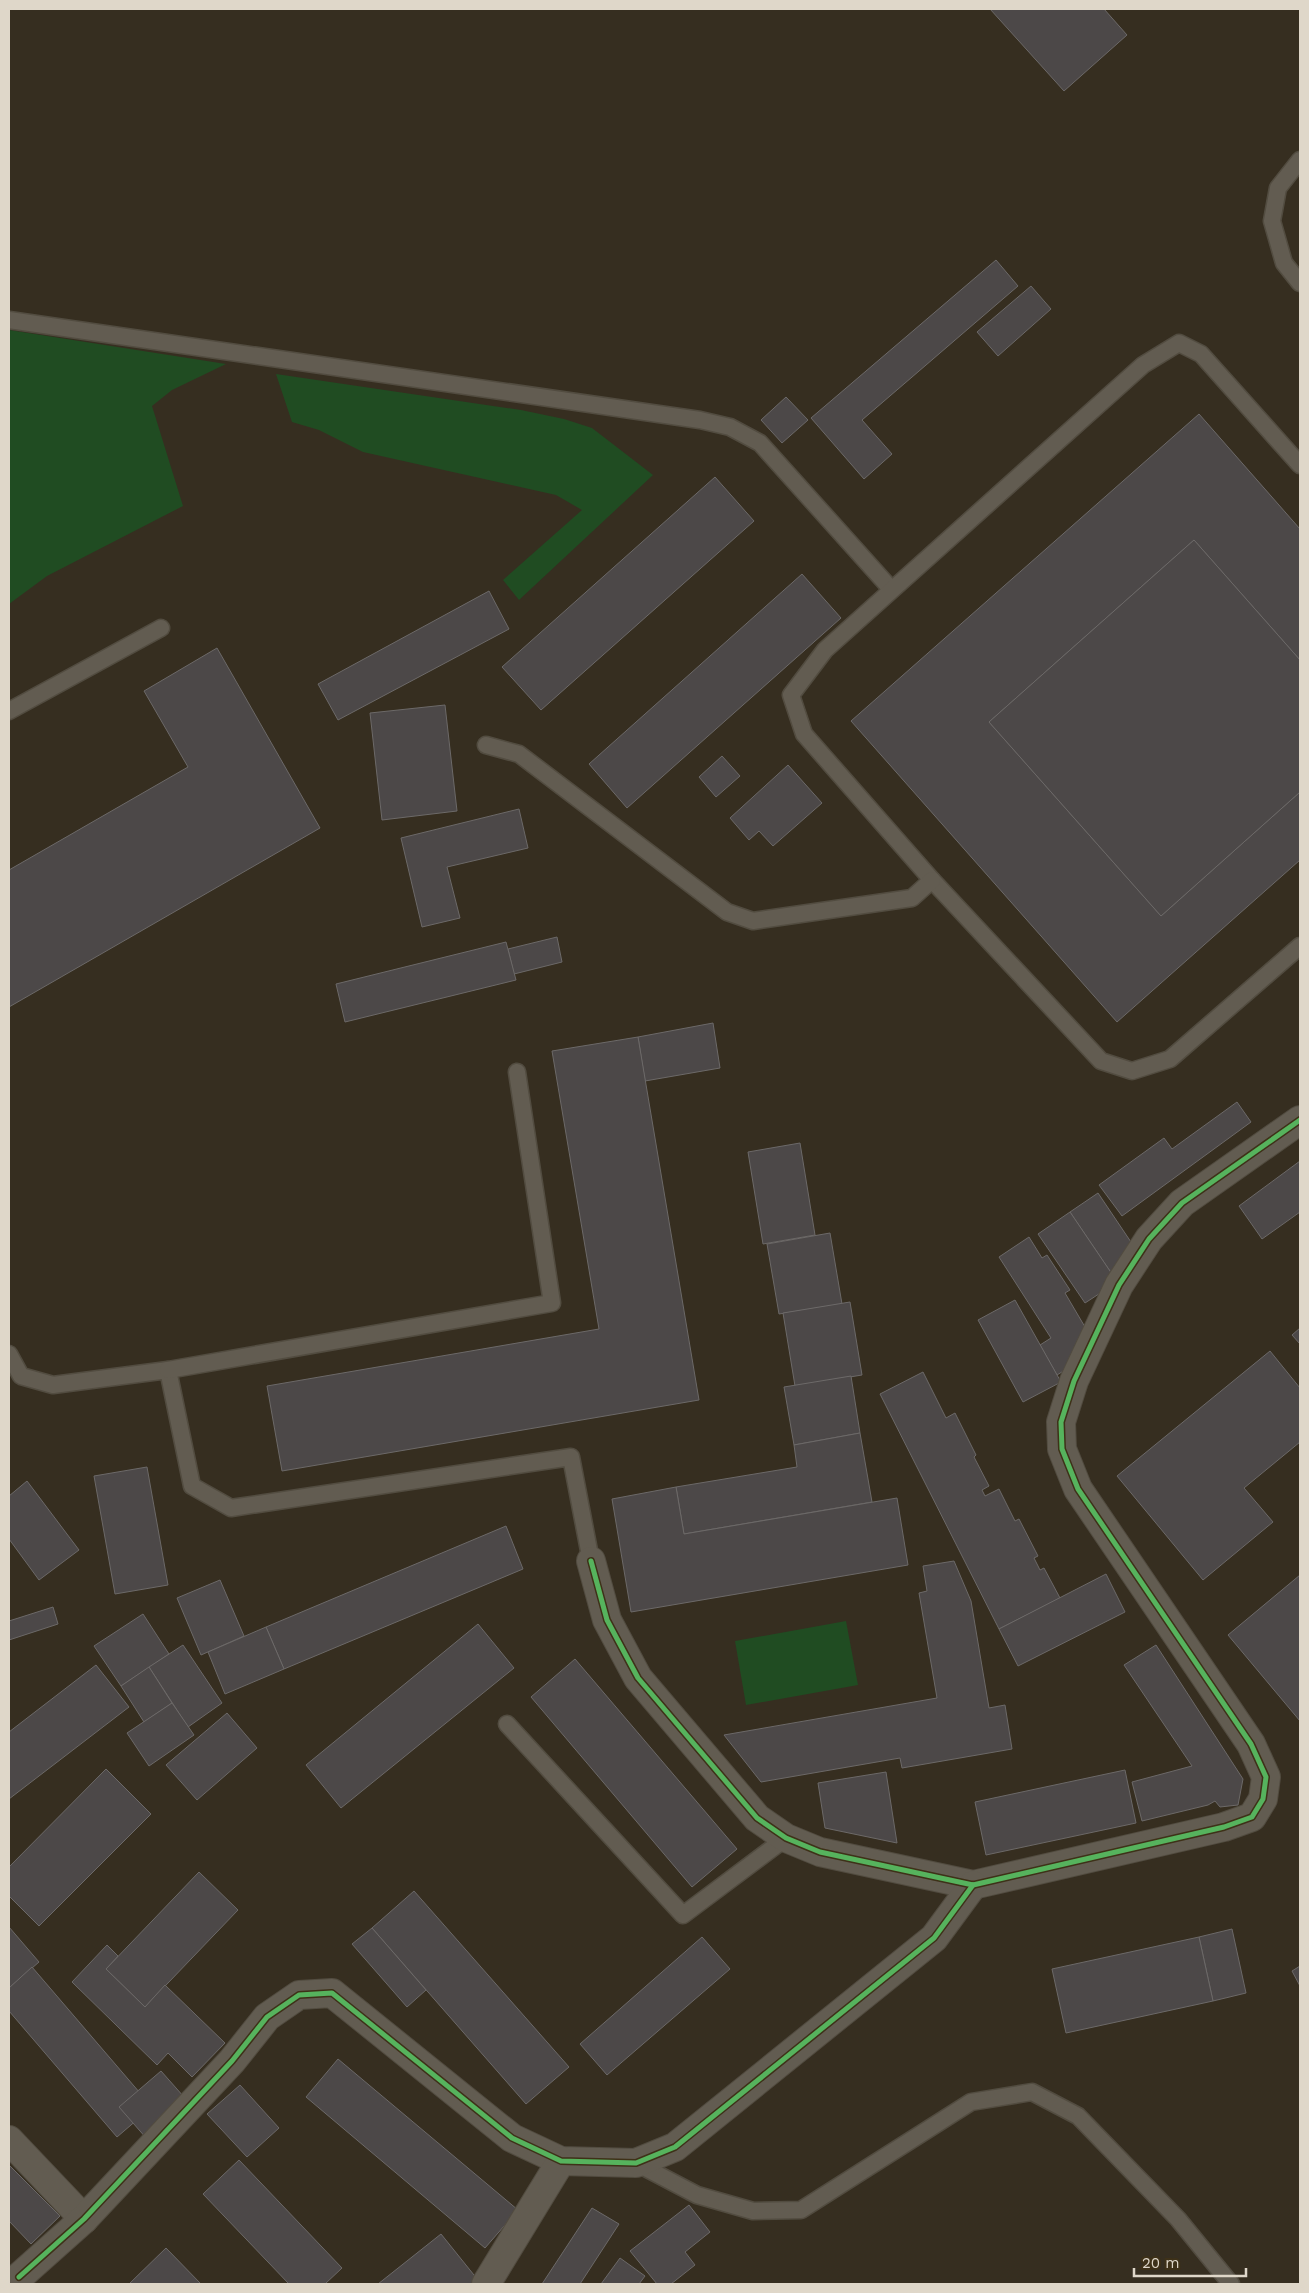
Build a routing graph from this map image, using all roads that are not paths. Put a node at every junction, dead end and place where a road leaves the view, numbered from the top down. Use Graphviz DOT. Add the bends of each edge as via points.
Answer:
graph roads {
  1 [pos="1300,160"];
  2 [pos="1300,283"];
  3 [pos="9,320"];
  4 [pos="1300,466"];
  5 [pos="891,589"];
  6 [pos="161,628"];
  7 [pos="9,711"];
  8 [pos="486,745"];
  9 [pos="932,880"];
  10 [pos="1300,946"];
  11 [pos="517,1072"];
  12 [pos="1300,1120"];
  13 [pos="9,1354"];
  14 [pos="168,1370"];
  15 [pos="591,1561"];
  16 [pos="507,1724"];
  17 [pos="786,1838"];
  18 [pos="973,1885"];
  19 [pos="9,2140"];
  20 [pos="560,2161"];
  21 [pos="636,2163"];
  22 [pos="84,2219"];
  23 [pos="18,2276"];
  24 [pos="486,2284"];
  25 [pos="1231,2284"];
  1 -- 2 [label="lane" via="1278,188 1272,221 1284,263"];
  3 -- 5 [label="lane" via="730,427 760,443"];
  4 -- 5 [label="lane" via="1201,354 1179,343 1143,365"];
  5 -- 9 [label="lane" via="825,650 791,695 804,734"];
  6 -- 7 [label="lane"];
  8 -- 9 [label="lane" via="519,754 727,912 753,921 912,898"];
  9 -- 10 [label="lane" via="1101,1061 1132,1071 1170,1059"];
  11 -- 14 [label="lane" via="552,1303"];
  12 -- 18 [label="street" via="1182,1203 1149,1239 1119,1285 1074,1381 1061,1422 1062,1449 1078,1489 1252,1744 1266,1778 1264,1799 1252,1818 1224,1827"];
  13 -- 14 [label="lane" via="21,1376 53,1385"];
  14 -- 15 [label="lane" via="192,1486 230,1508 571,1457"];
  15 -- 17 [label="street" via="607,1620 638,1678 757,1818"];
  16 -- 17 [label="lane" via="683,1915"];
  17 -- 18 [label="street" via="820,1852"];
  18 -- 21 [label="street" via="934,1938 675,2146"];
  19 -- 22 [label="street"];
  20 -- 21 [label="street"];
  20 -- 22 [label="street" via="512,2138 332,1993 299,1995 267,2017 232,2061"];
  20 -- 24 [label="street"];
  21 -- 25 [label="lane" via="696,2195 753,2210 801,2210 971,2102 1032,2092 1078,2116 1178,2219"];
  22 -- 23 [label="street"];
}
